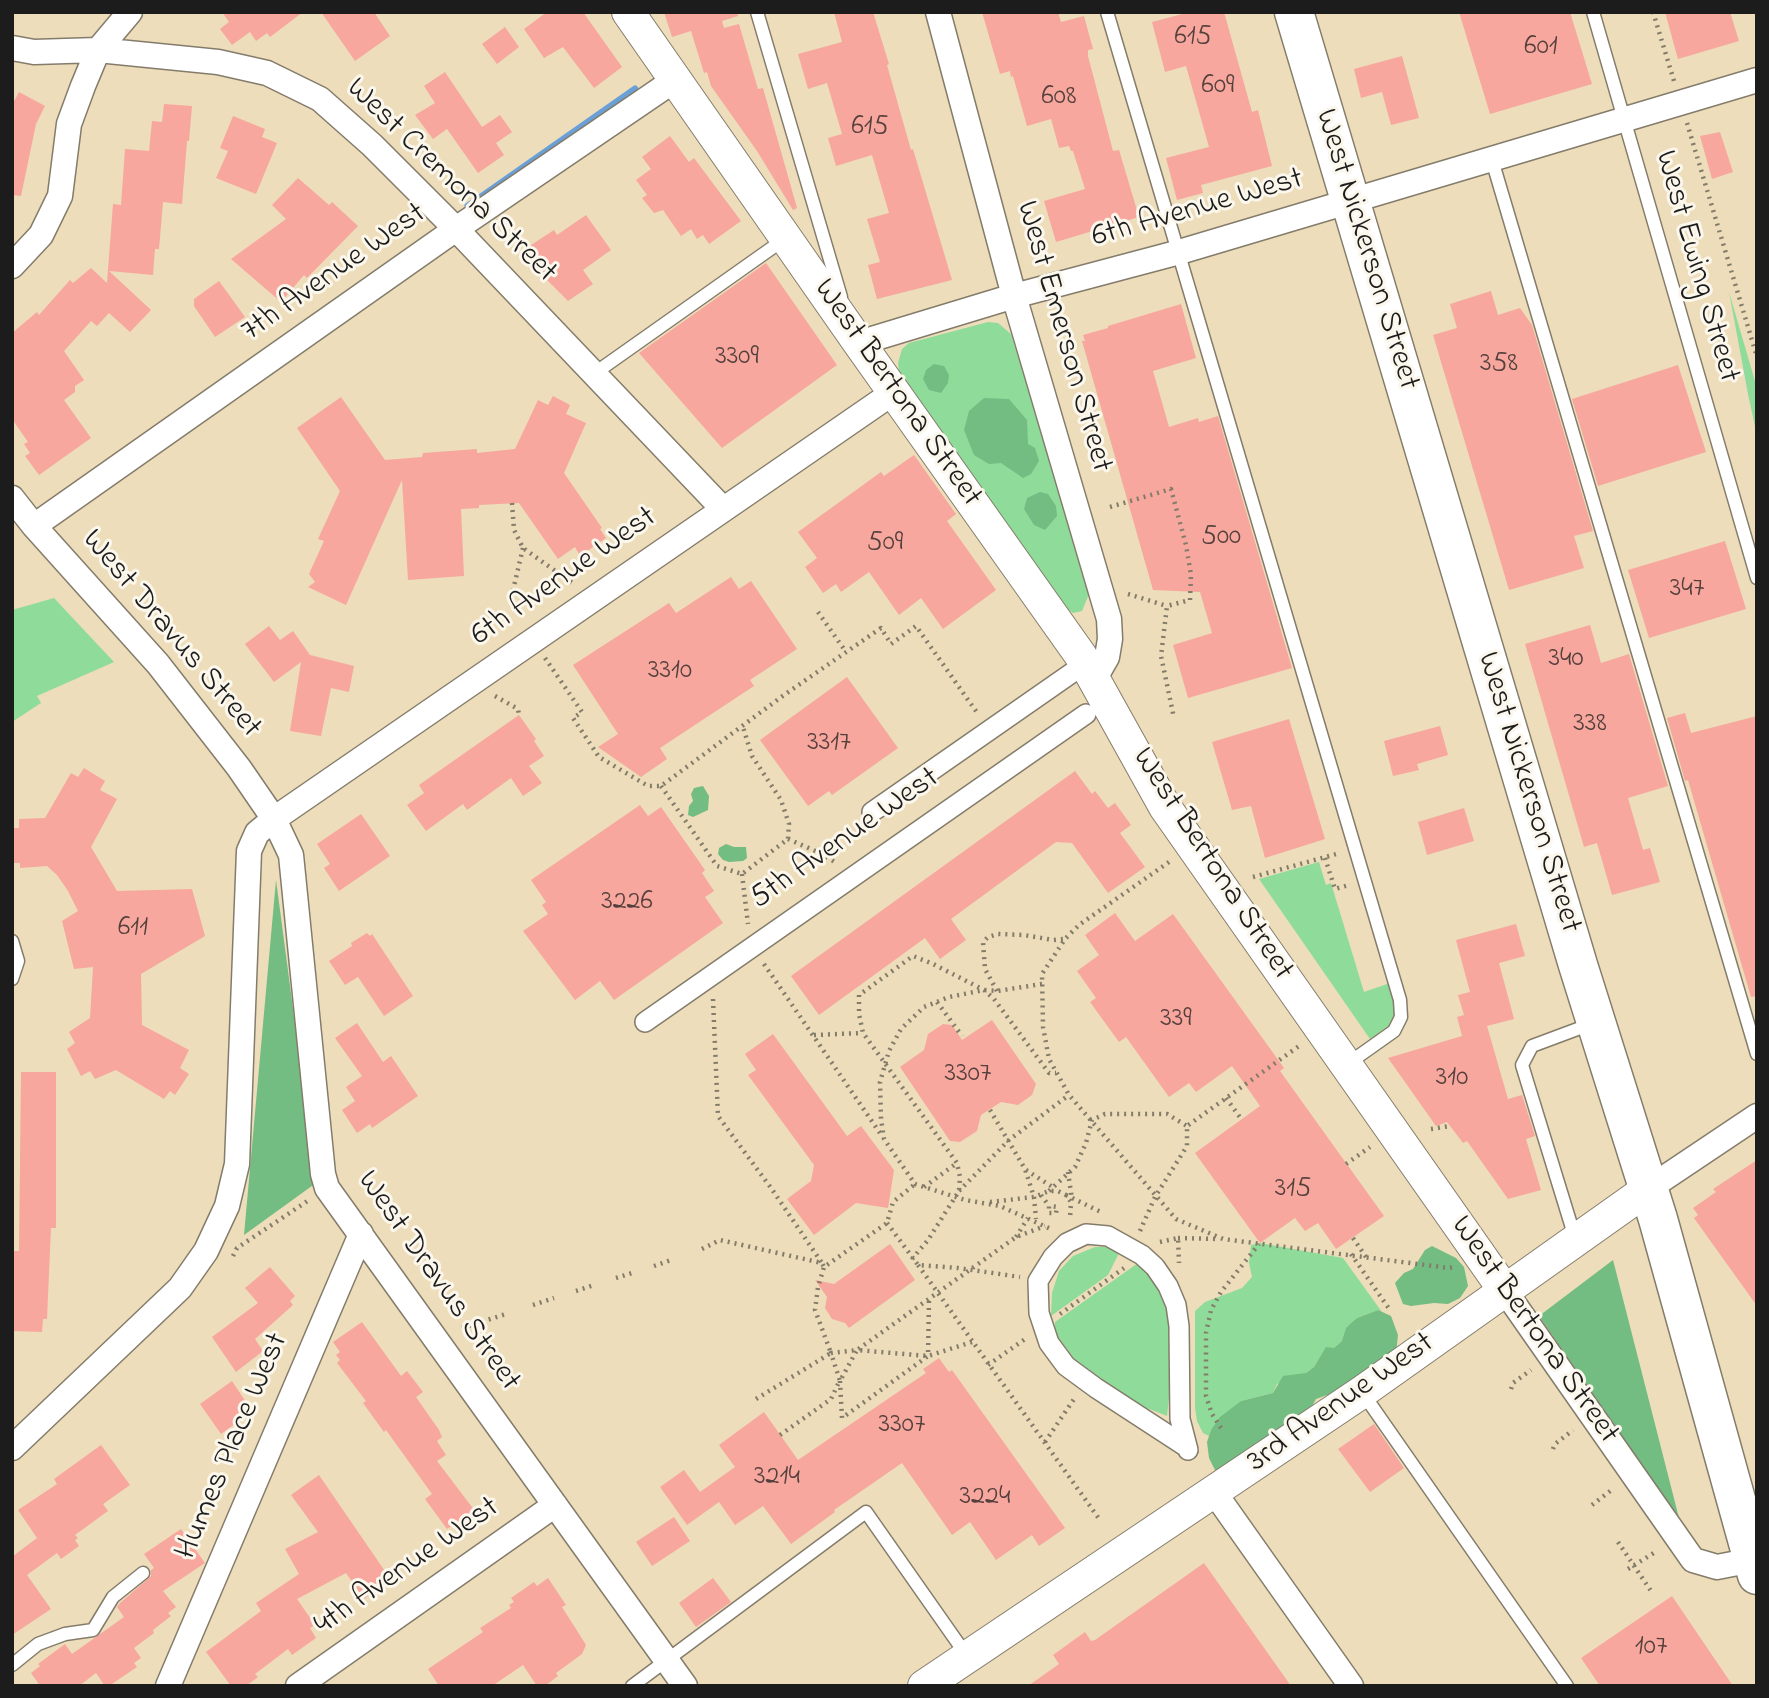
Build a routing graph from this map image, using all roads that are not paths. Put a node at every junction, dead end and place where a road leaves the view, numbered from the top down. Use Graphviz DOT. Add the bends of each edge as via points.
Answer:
graph roads {
  1 [pos="130,12"];
  2 [pos="628,12"];
  3 [pos="757,12"];
  4 [pos="938,12"];
  5 [pos="1107,12"];
  6 [pos="1294,12"];
  7 [pos="1592,12"];
  8 [pos="12,48"];
  9 [pos="98,50"];
  10 [pos="676,79"];
  11 [pos="1757,80"];
  12 [pos="1625,120"];
  13 [pos="1492,160"];
  14 [pos="1350,201"];
  15 [pos="456,229"];
  16 [pos="787,237"];
  17 [pos="1176,253"];
  18 [pos="12,266"];
  19 [pos="1014,296"];
  20 [pos="854,335"];
  21 [pos="595,373"];
  22 [pos="894,392"];
  23 [pos="12,498"];
  24 [pos="723,509"];
  25 [pos="34,526"];
  26 [pos="1757,578"];
  27 [pos="1091,671"];
  28 [pos="1086,714"];
  29 [pos="872,812"];
  30 [pos="274,819"];
  31 [pos="12,941"];
  32 [pos="12,979"];
  33 [pos="645,1022"];
  34 [pos="1596,1022"];
  35 [pos="1757,1054"];
  36 [pos="1346,1065"];
  37 [pos="1757,1116"];
  38 [pos="1648,1189"];
  39 [pos="361,1234"];
  40 [pos="1576,1241"];
  41 [pos="1505,1291"];
  42 [pos="1087,1381"];
  43 [pos="1362,1392"];
  44 [pos="12,1448"];
  45 [pos="1214,1492"];
  46 [pos="555,1505"];
  47 [pos="1755,1568"];
  48 [pos="143,1573"];
  49 [pos="967,1656"];
  50 [pos="667,1661"];
  51 [pos="12,1665"];
  52 [pos="168,1686"];
  53 [pos="298,1686"];
  54 [pos="632,1686"];
  55 [pos="685,1686"];
  56 [pos="923,1686"];
  57 [pos="1351,1686"];
  58 [pos="1567,1686"];
  1 -- 9 [label="street"];
  2 -- 10 [label="street, West Bertona Street"];
  3 -- 20 [label="lane"];
  4 -- 19 [label="street, West Emerson Street"];
  5 -- 17 [label="lane"];
  6 -- 14 [label="main road, West Nickerson Street"];
  7 -- 12 [label="lane, West Ewing Street"];
  8 -- 9 [label="street, West Cremona Street"];
  9 -- 15 [label="street, West Cremona Street" via="218,62 267,73 320,99"];
  9 -- 18 [label="street" via="69,124 60,196 41,235"];
  10 -- 15 [label="street, 7th Avenue West"];
  10 -- 16 [label="street, West Bertona Street"];
  11 -- 12 [label="street, 6th Avenue West"];
  12 -- 13 [label="street, 6th Avenue West"];
  12 -- 26 [label="lane, West Ewing Street"];
  13 -- 14 [label="street, 6th Avenue West"];
  13 -- 35 [label="lane"];
  14 -- 17 [label="street, 6th Avenue West"];
  14 -- 34 [label="main road, West Nickerson Street"];
  15 -- 21 [label="street, West Cremona Street"];
  15 -- 25 [label="street, 7th Avenue West"];
  16 -- 20 [label="street, West Bertona Street"];
  16 -- 21 [label="lane"];
  17 -- 19 [label="street, 6th Avenue West"];
  17 -- 36 [label="lane" via="1399,1000 1401,1017 1394,1031"];
  19 -- 20 [label="street, 6th Avenue West"];
  19 -- 27 [label="street, West Emerson Street" via="1109,619 1107,657"];
  20 -- 22 [label="street, West Bertona Street"];
  21 -- 24 [label="street, West Cremona Street"];
  22 -- 24 [label="street, 6th Avenue West"];
  22 -- 27 [label="street, West Bertona Street"];
  23 -- 25 [label="street, West Dravus Street"];
  24 -- 30 [label="street, 6th Avenue West"];
  25 -- 30 [label="street, West Dravus Street" via="158,664"];
  27 -- 29 [label="street" via="999,725"];
  27 -- 36 [label="street, West Bertona Street" via="1165,807"];
  28 -- 33 [label="street, 5th Avenue West" via="751,939 712,974"];
  30 -- 39 [label="street, West Dravus Street" via="291,855 323,1174 327,1188"];
  30 -- 44 [label="street" via="257,833 249,851 237,1164 227,1206 206,1251 180,1288"];
  31 -- 32 [label="lane" via="18,961"];
  34 -- 38 [label="main road, West Nickerson Street"];
  34 -- 40 [label="lane" via="1532,1046 1522,1065"];
  36 -- 41 [label="street, West Bertona Street"];
  37 -- 38 [label="street, 3rd Avenue West"];
  38 -- 40 [label="street, 3rd Avenue West"];
  38 -- 47 [label="main road, West Nickerson Street"];
  39 -- 46 [label="street, West Dravus Street"];
  39 -- 52 [label="street, Humes Place West"];
  40 -- 41 [label="street, 3rd Avenue West"];
  41 -- 43 [label="street, 3rd Avenue West"];
  41 -- 47 [label="street, West Bertona Street" via="1693,1560 1717,1567"];
  42 -- 42 [label="street" via="1187,1448 1180,1419 1179,1326 1168,1286 1155,1267 1108,1236 1061,1233 1038,1281 1039,1313 1049,1343 1066,1366"];
  43 -- 45 [label="street, 3rd Avenue West"];
  43 -- 58 [label="lane"];
  45 -- 49 [label="street, 3rd Avenue West"];
  45 -- 57 [label="street"];
  46 -- 50 [label="street, West Dravus Street"];
  46 -- 53 [label="street, 4th Avenue West"];
  48 -- 51 [label="lane" via="113,1597 93,1630 38,1644"];
  49 -- 50 [label="lane" via="866,1513"];
  49 -- 56 [label="street, 3rd Avenue West"];
  50 -- 54 [label="lane"];
  50 -- 55 [label="street, West Dravus Street"];
}
